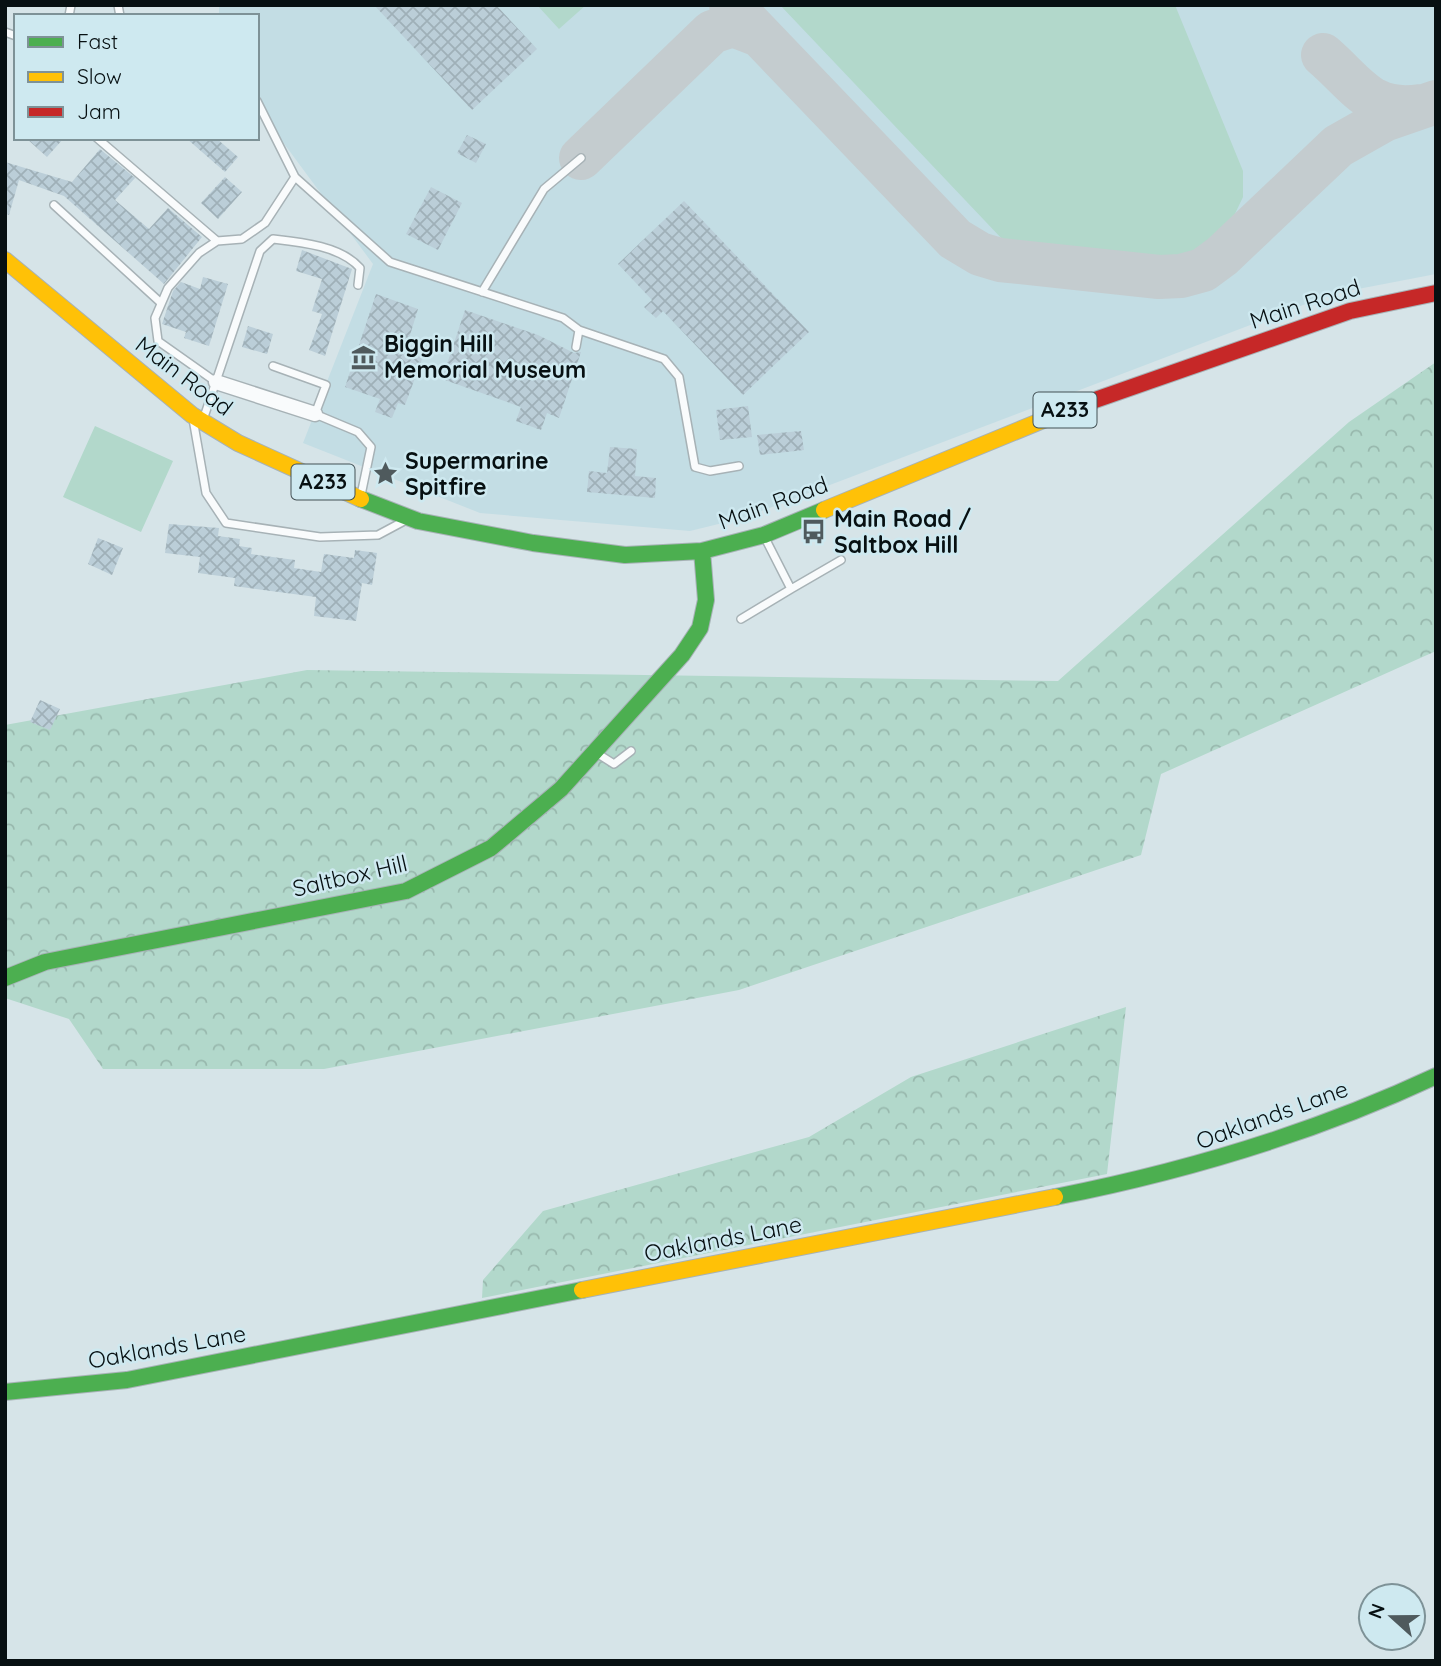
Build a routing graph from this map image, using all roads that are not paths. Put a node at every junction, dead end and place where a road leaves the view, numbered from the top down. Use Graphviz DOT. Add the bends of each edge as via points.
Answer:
graph roads {
  1 [pos="259,105"];
  2 [pos="98,140"];
  3 [pos="581,158"];
  4 [pos="295,177"];
  5 [pos="54,205"];
  6 [pos="217,241"];
  7 [pos="5,260"];
  8 [pos="358,285"];
  9 [pos="482,292"];
  10 [pos="1436,293"];
  11 [pos="161,303"];
  12 [pos="579,330"];
  13 [pos="576,347"];
  14 [pos="273,366"];
  15 [pos="216,382"];
  16 [pos="314,414"];
  17 [pos="197,418"];
  18 [pos="739,466"];
  19 [pos="360,499"];
  20 [pos="410,518"];
  21 [pos="764,535"];
  22 [pos="702,551"];
  23 [pos="841,560"];
  24 [pos="791,589"];
  25 [pos="741,619"];
  26 [pos="631,751"];
  27 [pos="594,752"];
  28 [pos="5,978"];
  29 [pos="1436,1076"];
  30 [pos="5,1392"];
  1 -- 4 [label="lane"];
  2 -- 6 [label="lane"];
  3 -- 9 [label="lane" via="544,189"];
  4 -- 6 [label="lane" via="265,223 242,239"];
  4 -- 9 [label="lane" via="390,262"];
  5 -- 11 [label="lane"];
  6 -- 11 [label="lane" via="199,253 168,288"];
  7 -- 17 [label="street, Main Road / A233"];
  8 -- 15 [label="lane" via="360,268 351,258 272,239 260,251"];
  9 -- 12 [label="lane" via="563,318"];
  10 -- 21 [label="street, Main Road / A233" via="1350,311 1038,420"];
  11 -- 15 [label="lane" via="155,318 158,341"];
  12 -- 13 [label="lane"];
  12 -- 18 [label="lane" via="664,359 679,377 695,467 710,471"];
  14 -- 16 [label="lane" via="326,385"];
  15 -- 16 [label="street"];
  15 -- 17 [label="lane"];
  16 -- 19 [label="lane" via="358,432 370,447"];
  17 -- 19 [label="street, Main Road / A233" via="238,443"];
  17 -- 20 [label="lane" via="205,493 226,523 320,537 378,535"];
  19 -- 20 [label="street, Main Road / A233"];
  20 -- 22 [label="street, Main Road / A233" via="533,543 625,555"];
  21 -- 22 [label="street, Main Road / A233"];
  21 -- 24 [label="lane"];
  22 -- 27 [label="street, Saltbox Hill" via="706,600 700,628 682,655"];
  23 -- 24 [label="lane"];
  24 -- 25 [label="lane"];
  26 -- 27 [label="lane" via="614,764"];
  27 -- 28 [label="street, Saltbox Hill" via="561,789 491,848 407,891 45,962"];
  29 -- 30 [label="street, Oaklands Lane" via="1213,1163 1120,1184 127,1380"];
}
